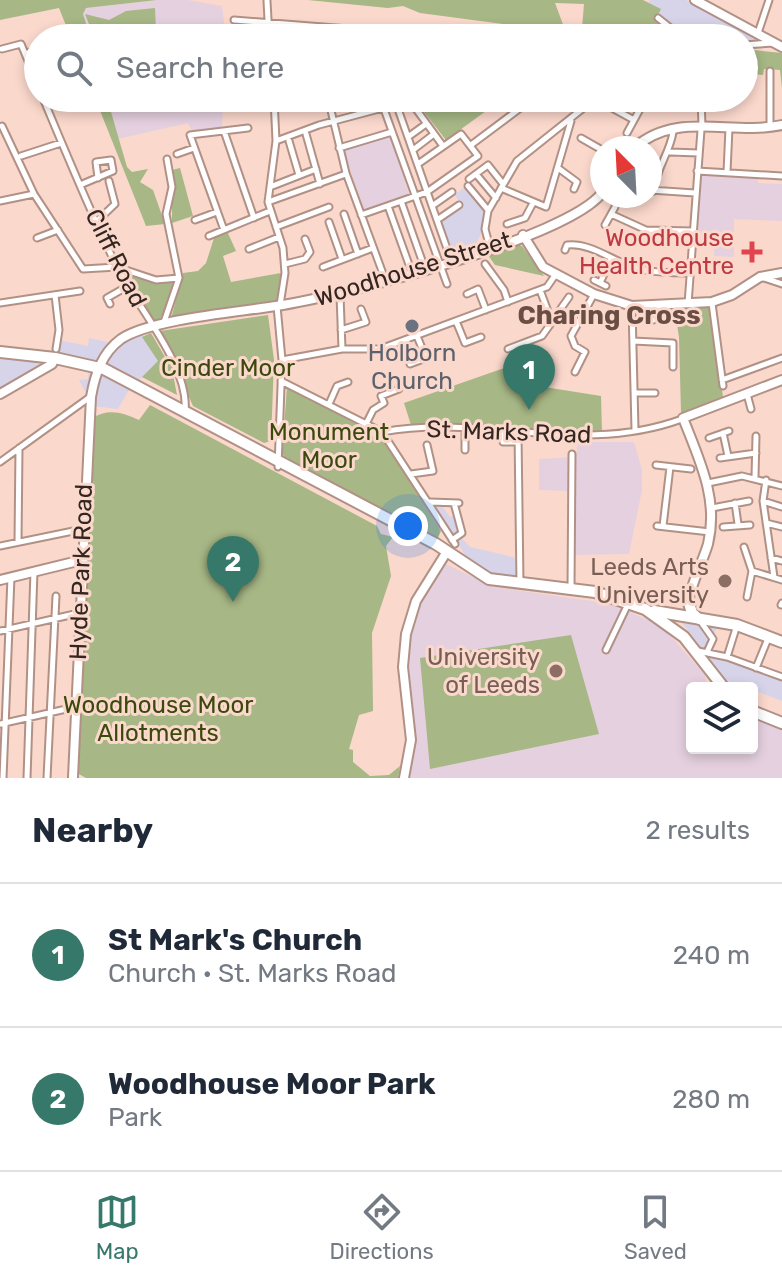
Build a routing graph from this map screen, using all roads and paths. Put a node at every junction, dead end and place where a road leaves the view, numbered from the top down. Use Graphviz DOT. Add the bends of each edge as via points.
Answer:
graph roads {
  1 [pos="695,0"];
  2 [pos="769,0"];
  3 [pos="267,1"];
  4 [pos="658,18"];
  5 [pos="234,20"];
  6 [pos="269,23"];
  7 [pos="281,24"];
  8 [pos="666,24"];
  9 [pos="739,24"];
  10 [pos="758,34"];
  11 [pos="778,45"];
  12 [pos="2,49"];
  13 [pos="24,52"];
  14 [pos="770,71"];
  15 [pos="49,112"];
  16 [pos="275,112"];
  17 [pos="330,112"];
  18 [pos="372,112"];
  19 [pos="385,112"];
  20 [pos="399,112"];
  21 [pos="417,112"];
  22 [pos="515,112"];
  23 [pos="581,112"];
  24 [pos="619,112"];
  25 [pos="638,112"];
  26 [pos="701,112"];
  27 [pos="572,120"];
  28 [pos="634,120"];
  29 [pos="332,122"];
  30 [pos="426,124"];
  31 [pos="782,125"];
  32 [pos="2,126"];
  33 [pos="770,127"];
  34 [pos="248,128"];
  35 [pos="701,128"];
  36 [pos="729,128"];
  37 [pos="224,131"];
  38 [pos="392,132"];
  39 [pos="673,132"];
  40 [pos="627,133"];
  41 [pos="306,134"];
  42 [pos="434,134"];
  43 [pos="654,136"];
  44 [pos="408,137"];
  45 [pos="581,138"];
  46 [pos="276,141"];
  47 [pos="289,141"];
  48 [pos="61,143"];
  49 [pos="590,143"];
  50 [pos="471,145"];
  51 [pos="443,146"];
  52 [pos="194,148"];
  53 [pos="339,148"];
  54 [pos="413,150"];
  55 [pos="670,152"];
  56 [pos="699,153"];
  57 [pos="177,154"];
  58 [pos="21,156"];
  59 [pos="167,159"];
  60 [pos="418,164"];
  61 [pos="662,164"];
  62 [pos="558,168"];
  63 [pos="316,169"];
  64 [pos="697,171"];
  65 [pos="727,172"];
  66 [pos="476,174"];
  67 [pos="299,175"];
  68 [pos="343,175"];
  69 [pos="782,176"];
  70 [pos="98,178"];
  71 [pos="109,181"];
  72 [pos="320,184"];
  73 [pos="80,185"];
  74 [pos="502,186"];
  75 [pos="269,187"];
  76 [pos="574,189"];
  77 [pos="662,191"];
  78 [pos="427,192"];
  79 [pos="452,192"];
  80 [pos="695,193"];
  81 [pos="34,194"];
  82 [pos="414,196"];
  83 [pos="496,198"];
  84 [pos="0,201"];
  85 [pos="401,201"];
  86 [pos="268,202"];
  87 [pos="533,203"];
  88 [pos="590,203"];
  89 [pos="459,205"];
  90 [pos="388,206"];
  91 [pos="432,206"];
  92 [pos="329,207"];
  93 [pos="270,211"];
  94 [pos="488,211"];
  95 [pos="217,212"];
  96 [pos="344,214"];
  97 [pos="361,215"];
  98 [pos="254,218"];
  99 [pos="195,220"];
  100 [pos="437,220"];
  101 [pos="96,222"];
  102 [pos="329,222"];
  103 [pos="507,224"];
  104 [pos="605,225"];
  105 [pos="276,227"];
  106 [pos="58,230"];
  107 [pos="224,230"];
  108 [pos="693,231"];
  109 [pos="523,235"];
  110 [pos="209,236"];
  111 [pos="279,237"];
  112 [pos="37,238"];
  113 [pos="305,239"];
  114 [pos="373,248"];
  115 [pos="490,248"];
  116 [pos="249,249"];
  117 [pos="565,250"];
  118 [pos="358,254"];
  119 [pos="342,259"];
  120 [pos="611,259"];
  121 [pos="451,260"];
  122 [pos="285,264"];
  123 [pos="438,264"];
  124 [pos="485,264"];
  125 [pos="117,267"];
  126 [pos="323,267"];
  127 [pos="425,269"];
  128 [pos="412,273"];
  129 [pos="690,273"];
  130 [pos="782,273"];
  131 [pos="556,274"];
  132 [pos="760,277"];
  133 [pos="179,278"];
  134 [pos="386,282"];
  135 [pos="600,283"];
  136 [pos="447,284"];
  137 [pos="782,284"];
  138 [pos="128,286"];
  139 [pos="540,290"];
  140 [pos="80,291"];
  141 [pos="467,294"];
  142 [pos="594,294"];
  143 [pos="55,295"];
  144 [pos="340,295"];
  145 [pos="569,297"];
  146 [pos="508,302"];
  147 [pos="712,302"];
  148 [pos="0,303"];
  149 [pos="110,304"];
  150 [pos="688,305"];
  151 [pos="278,306"];
  152 [pos="632,306"];
  153 [pos="361,309"];
  154 [pos="486,310"];
  155 [pos="633,320"];
  156 [pos="653,320"];
  157 [pos="456,321"];
  158 [pos="552,322"];
  159 [pos="163,326"];
  160 [pos="152,328"];
  161 [pos="341,330"];
  162 [pos="417,336"];
  163 [pos="481,337"];
  164 [pos="633,341"];
  165 [pos="342,349"];
  166 [pos="508,349"];
  167 [pos="0,352"];
  168 [pos="55,353"];
  169 [pos="782,358"];
  170 [pos="282,360"];
  171 [pos="410,364"];
  172 [pos="673,367"];
  173 [pos="97,368"];
  174 [pos="575,372"];
  175 [pos="782,380"];
  176 [pos="281,381"];
  177 [pos="348,382"];
  178 [pos="399,389"];
  179 [pos="635,393"];
  180 [pos="655,393"];
  181 [pos="0,394"];
  182 [pos="747,394"];
  183 [pos="91,397"];
  184 [pos="329,404"];
  185 [pos="751,409"];
  186 [pos="184,413"];
  187 [pos="683,418"];
  188 [pos="366,424"];
  189 [pos="465,428"];
  190 [pos="635,430"];
  191 [pos="503,431"];
  192 [pos="382,432"];
  193 [pos="518,433"];
  194 [pos="756,436"];
  195 [pos="709,438"];
  196 [pos="518,442"];
  197 [pos="427,445"];
  198 [pos="19,448"];
  199 [pos="465,450"];
  200 [pos="756,453"];
  201 [pos="572,454"];
  202 [pos="728,456"];
  203 [pos="720,458"];
  204 [pos="0,462"];
  205 [pos="277,464"];
  206 [pos="656,465"];
  207 [pos="670,467"];
  208 [pos="691,469"];
  209 [pos="411,474"];
  210 [pos="755,477"];
  211 [pos="766,480"];
  212 [pos="708,483"];
  213 [pos="782,486"];
  214 [pos="655,497"];
  215 [pos="666,498"];
  216 [pos="749,501"];
  217 [pos="763,501"];
  218 [pos="429,502"];
  219 [pos="735,503"];
  220 [pos="782,507"];
  221 [pos="712,508"];
  222 [pos="766,523"];
  223 [pos="738,524"];
  224 [pos="750,525"];
  225 [pos="723,527"];
  226 [pos="782,527"];
  227 [pos="83,529"];
  228 [pos="710,532"];
  229 [pos="18,542"];
  230 [pos="0,546"];
  231 [pos="744,547"];
  232 [pos="446,553"];
  233 [pos="771,558"];
  234 [pos="82,560"];
  235 [pos="782,561"];
  236 [pos="34,570"];
  237 [pos="752,571"];
  238 [pos="11,577"];
  239 [pos="774,577"];
  240 [pos="0,580"];
  241 [pos="782,580"];
  242 [pos="520,585"];
  243 [pos="571,589"];
  244 [pos="56,596"];
  245 [pos="747,597"];
  246 [pos="688,600"];
  247 [pos="629,602"];
  248 [pos="10,605"];
  249 [pos="0,607"];
  250 [pos="645,609"];
  251 [pos="79,613"];
  252 [pos="55,618"];
  253 [pos="680,618"];
  254 [pos="699,619"];
  255 [pos="32,623"];
  256 [pos="667,624"];
  257 [pos="737,625"];
  258 [pos="9,629"];
  259 [pos="0,631"];
  260 [pos="684,637"];
  261 [pos="767,641"];
  262 [pos="782,642"];
  263 [pos="606,650"];
  264 [pos="8,651"];
  265 [pos="702,652"];
  266 [pos="0,653"];
  267 [pos="727,657"];
  268 [pos="756,668"];
  269 [pos="4,673"];
  270 [pos="715,675"];
  271 [pos="782,677"];
  272 [pos="714,682"];
  273 [pos="720,682"];
  274 [pos="3,699"];
  275 [pos="75,707"];
  276 [pos="50,713"];
  277 [pos="758,713"];
  278 [pos="29,717"];
  279 [pos="2,723"];
  280 [pos="782,723"];
  281 [pos="2,747"];
  282 [pos="2,770"];
  283 [pos="3,778"];
  284 [pos="27,778"];
  285 [pos="47,778"];
  286 [pos="72,778"];
  287 [pos="404,778"];
  1 -- 9 [label="street"];
  2 -- 10 [label="street"];
  3 -- 6 [label="street"];
  4 -- 8 [label="street"];
  5 -- 6 [label="street"];
  6 -- 7 [label="street"];
  10 -- 11 [label="street"];
  12 -- 13 [label="street" via="20,44"];
  14 -- 33 [label="street"];
  15 -- 48 [label="street, Cliff Road"];
  16 -- 46 [label="street"];
  17 -- 29 [label="street"];
  18 -- 29 [label="street"];
  19 -- 38 [label="street"];
  20 -- 44 [label="street"];
  21 -- 30 [label="street"];
  22 -- 50 [label="street"];
  23 -- 27 [label="street"];
  24 -- 28 [label="street"];
  25 -- 28 [label="street"];
  26 -- 35 [label="street"];
  27 -- 62 [label="street"];
  27 -- 74 [label="street" via="517,161"];
  28 -- 40 [label="street"];
  29 -- 46 [label="street"];
  29 -- 53 [label="street"];
  30 -- 42 [label="street"];
  30 -- 44 [label="street"];
  31 -- 33 [label="street"];
  32 -- 81 [label="street"];
  33 -- 36 [label="street"];
  34 -- 37 [label="street"];
  35 -- 36 [label="street"];
  35 -- 43 [label="street" via="666,129"];
  35 -- 56 [label="street"];
  36 -- 65 [label="street"];
  37 -- 52 [label="street" via="190,135"];
  37 -- 98 [label="street"];
  38 -- 53 [label="street"];
  38 -- 82 [label="street"];
  39 -- 55 [label="street"];
  41 -- 63 [label="street"];
  42 -- 51 [label="street"];
  42 -- 54 [label="street"];
  44 -- 54 [label="street"];
  45 -- 49 [label="street"];
  46 -- 75 [label="street"];
  47 -- 67 [label="street"];
  48 -- 58 [label="street"];
  48 -- 73 [label="street, Cliff Road"];
  50 -- 51 [label="street" via="463,135"];
  50 -- 78 [label="street" via="478,156"];
  51 -- 60 [label="street"];
  52 -- 57 [label="street"];
  52 -- 95 [label="street"];
  53 -- 97 [label="street"];
  54 -- 60 [label="street"];
  55 -- 56 [label="street"];
  55 -- 61 [label="street"];
  56 -- 64 [label="street"];
  59 -- 133 [label="street" via="172,187 166,214"];
  60 -- 78 [label="street"];
  62 -- 76 [label="street" via="577,182"];
  62 -- 87 [label="street" via="546,207"];
  63 -- 67 [label="street"];
  63 -- 72 [label="street"];
  64 -- 65 [label="street"];
  64 -- 80 [label="street"];
  65 -- 69 [label="street"];
  66 -- 74 [label="street" via="488,165"];
  66 -- 83 [label="street"];
  66 -- 94 [label="street" via="469,183"];
  67 -- 75 [label="street"];
  68 -- 72 [label="street"];
  70 -- 73 [label="street"];
  71 -- 101 [label="street" via="115,204"];
  72 -- 86 [label="street"];
  73 -- 101 [label="street, Cliff Road"];
  74 -- 83 [label="street"];
  74 -- 87 [label="street"];
  75 -- 86 [label="street"];
  77 -- 80 [label="street"];
  78 -- 82 [label="street"];
  78 -- 91 [label="street"];
  79 -- 91 [label="street"];
  80 -- 108 [label="street"];
  81 -- 84 [label="street"];
  81 -- 106 [label="street"];
  82 -- 85 [label="street"];
  82 -- 123 [label="street"];
  83 -- 94 [label="street"];
  85 -- 90 [label="street"];
  85 -- 127 [label="street"];
  86 -- 93 [label="street"];
  87 -- 103 [label="street" via="525,218"];
  88 -- 109 [label="street" via="574,217"];
  89 -- 100 [label="street"];
  90 -- 97 [label="street"];
  90 -- 128 [label="street"];
  91 -- 100 [label="street"];
  92 -- 105 [label="street"];
  93 -- 98 [label="street"];
  93 -- 105 [label="street"];
  94 -- 115 [label="street"];
  95 -- 99 [label="street"];
  95 -- 107 [label="street"];
  96 -- 118 [label="street"];
  97 -- 114 [label="street"];
  98 -- 107 [label="street"];
  100 -- 121 [label="street"];
  101 -- 125 [label="street, Cliff Road"];
  102 -- 119 [label="street"];
  104 -- 108 [label="street" via="613,210 646,230"];
  105 -- 111 [label="street"];
  106 -- 112 [label="street"];
  106 -- 125 [label="street" via="83,269"];
  107 -- 110 [label="street"];
  108 -- 129 [label="street"];
  109 -- 115 [label="street, Woodhouse Street"];
  109 -- 131 [label="street, Woodhouse Street" via="536,262"];
  111 -- 116 [label="street"];
  111 -- 122 [label="street"];
  113 -- 122 [label="street" via="310,252 305,259"];
  114 -- 118 [label="street"];
  114 -- 134 [label="street"];
  115 -- 121 [label="street, Woodhouse Street"];
  117 -- 120 [label="street" via="569,244 591,248"];
  118 -- 119 [label="street"];
  119 -- 126 [label="street"];
  120 -- 129 [label="street" via="644,270"];
  120 -- 135 [label="street"];
  121 -- 123 [label="street, Woodhouse Street"];
  122 -- 151 [label="street"];
  123 -- 127 [label="street, Woodhouse Street"];
  123 -- 136 [label="street"];
  124 -- 146 [label="street"];
  125 -- 133 [label="street" via="156,280"];
  125 -- 138 [label="street, Cliff Road"];
  127 -- 128 [label="street, Woodhouse Street"];
  128 -- 134 [label="street, Woodhouse Street"];
  129 -- 150 [label="street"];
  130 -- 132 [label="street"];
  131 -- 139 [label="street" via="551,285"];
  131 -- 142 [label="street, Woodhouse Street"];
  132 -- 137 [label="street"];
  132 -- 147 [label="street, Woodhouse Street"];
  133 -- 159 [label="street"];
  134 -- 144 [label="street, Woodhouse Street"];
  138 -- 149 [label="street" via="107,298"];
  138 -- 160 [label="street, Cliff Road"];
  139 -- 146 [label="street"];
  139 -- 158 [label="street"];
  140 -- 143 [label="street"];
  141 -- 154 [label="street" via="478,289"];
  142 -- 152 [label="street, Woodhouse Street"];
  142 -- 174 [label="street" via="571,336 585,352"];
  143 -- 148 [label="street"];
  143 -- 168 [label="street"];
  144 -- 151 [label="street, Woodhouse Street"];
  144 -- 161 [label="street"];
  145 -- 158 [label="street"];
  146 -- 154 [label="street"];
  147 -- 150 [label="street, Woodhouse Street"];
  147 -- 169 [label="street" via="722,383"];
  150 -- 152 [label="street, Woodhouse Street"];
  151 -- 159 [label="street, Woodhouse Street"];
  151 -- 170 [label="street"];
  152 -- 155 [label="street"];
  153 -- 161 [label="street" via="366,322"];
  154 -- 157 [label="street"];
  155 -- 156 [label="street"];
  155 -- 164 [label="street"];
  157 -- 162 [label="street"];
  157 -- 163 [label="street" via="465,343"];
  158 -- 166 [label="street" via="542,336"];
  159 -- 160 [label="street, Woodhouse Street"];
  160 -- 173 [label="street, Woodhouse Street" via="120,341"];
  160 -- 186 [label="street, Cliff Road" via="177,372"];
  161 -- 165 [label="street"];
  162 -- 165 [label="street" via="380,349"];
  162 -- 171 [label="street" via="426,358"];
  164 -- 172 [label="street" via="673,343"];
  164 -- 179 [label="street"];
  165 -- 170 [label="street"];
  167 -- 168 [label="highway"];
  168 -- 173 [label="highway"];
  168 -- 181 [label="street" via="52,364"];
  170 -- 176 [label="street"];
  173 -- 183 [label="street, Hyde Park Road"];
  173 -- 186 [label="highway"];
  175 -- 182 [label="street"];
  176 -- 184 [label="street"];
  176 -- 205 [label="street"];
  177 -- 184 [label="street" via="337,386"];
  178 -- 188 [label="street" via="381,396 384,403"];
  179 -- 180 [label="street"];
  179 -- 190 [label="street"];
  182 -- 185 [label="street"];
  182 -- 187 [label="street"];
  183 -- 198 [label="street"];
  183 -- 227 [label="street, Hyde Park Road"];
  184 -- 188 [label="street"];
  186 -- 205 [label="highway"];
  187 -- 190 [label="street, St. Marks Road"];
  187 -- 212 [label="street"];
  188 -- 192 [label="street"];
  189 -- 191 [label="street, St. Marks Road"];
  189 -- 192 [label="street, St. Marks Road"];
  189 -- 199 [label="street"];
  190 -- 193 [label="street, St. Marks Road" via="596,437"];
  191 -- 193 [label="street, St. Marks Road"];
  191 -- 196 [label="street" via="503,442"];
  192 -- 209 [label="street"];
  193 -- 196 [label="street"];
  194 -- 200 [label="street"];
  195 -- 202 [label="street" via="726,432"];
  196 -- 242 [label="street"];
  197 -- 209 [label="street" via="433,471"];
  198 -- 204 [label="street"];
  198 -- 229 [label="street"];
  200 -- 202 [label="street"];
  200 -- 210 [label="street"];
  201 -- 243 [label="street"];
  202 -- 203 [label="street"];
  205 -- 232 [label="highway"];
  206 -- 207 [label="street"];
  207 -- 208 [label="street"];
  207 -- 215 [label="street"];
  209 -- 218 [label="street"];
  210 -- 211 [label="street"];
  210 -- 212 [label="street"];
  211 -- 213 [label="street"];
  211 -- 217 [label="street"];
  212 -- 221 [label="street"];
  214 -- 215 [label="street"];
  215 -- 228 [label="street" via="660,526"];
  216 -- 219 [label="street"];
  217 -- 220 [label="street"];
  217 -- 222 [label="street"];
  218 -- 218 [label="street" via="453,542 462,533 457,503"];
  219 -- 221 [label="street"];
  219 -- 223 [label="street"];
  221 -- 228 [label="street"];
  222 -- 226 [label="street"];
  222 -- 233 [label="street"];
  223 -- 224 [label="street"];
  223 -- 225 [label="street"];
  227 -- 229 [label="street"];
  227 -- 234 [label="street, Hyde Park Road"];
  228 -- 246 [label="street"];
  229 -- 230 [label="street"];
  231 -- 237 [label="street"];
  232 -- 242 [label="highway" via="489,579"];
  232 -- 287 [label="street" via="416,601 406,634 403,667 411,740"];
  233 -- 235 [label="street"];
  233 -- 239 [label="street"];
  234 -- 236 [label="street"];
  234 -- 251 [label="street, Hyde Park Road"];
  236 -- 238 [label="street"];
  236 -- 255 [label="street"];
  237 -- 239 [label="street"];
  237 -- 245 [label="street"];
  238 -- 240 [label="street"];
  238 -- 248 [label="street"];
  239 -- 241 [label="street"];
  242 -- 243 [label="highway"];
  243 -- 247 [label="highway"];
  244 -- 252 [label="street"];
  246 -- 253 [label="street"];
  246 -- 254 [label="highway"];
  247 -- 250 [label="highway"];
  247 -- 263 [label="street"];
  248 -- 249 [label="street"];
  248 -- 258 [label="street"];
  250 -- 253 [label="highway"];
  250 -- 256 [label="highway"];
  251 -- 252 [label="street"];
  251 -- 275 [label="street, Hyde Park Road"];
  252 -- 255 [label="street"];
  252 -- 276 [label="street"];
  253 -- 254 [label="highway"];
  253 -- 256 [label="highway"];
  253 -- 260 [label="highway"];
  254 -- 257 [label="highway"];
  254 -- 265 [label="street" via="713,639"];
  255 -- 258 [label="street"];
  255 -- 278 [label="street"];
  256 -- 260 [label="highway"];
  257 -- 262 [label="highway"];
  257 -- 267 [label="street"];
  258 -- 259 [label="street"];
  258 -- 264 [label="street"];
  260 -- 265 [label="highway"];
  261 -- 268 [label="street"];
  264 -- 266 [label="street"];
  264 -- 269 [label="street"];
  265 -- 267 [label="street"];
  265 -- 270 [label="highway"];
  267 -- 268 [label="street"];
  268 -- 271 [label="street"];
  269 -- 274 [label="street"];
  270 -- 272 [label="street"];
  270 -- 273 [label="highway"];
  274 -- 279 [label="street"];
  275 -- 276 [label="street"];
  275 -- 286 [label="street, Hyde Park Road"];
  276 -- 278 [label="street"];
  276 -- 285 [label="street"];
  277 -- 280 [label="highway"];
  278 -- 279 [label="street"];
  278 -- 284 [label="street"];
  279 -- 281 [label="street"];
  281 -- 282 [label="street"];
  282 -- 283 [label="street"];
}
